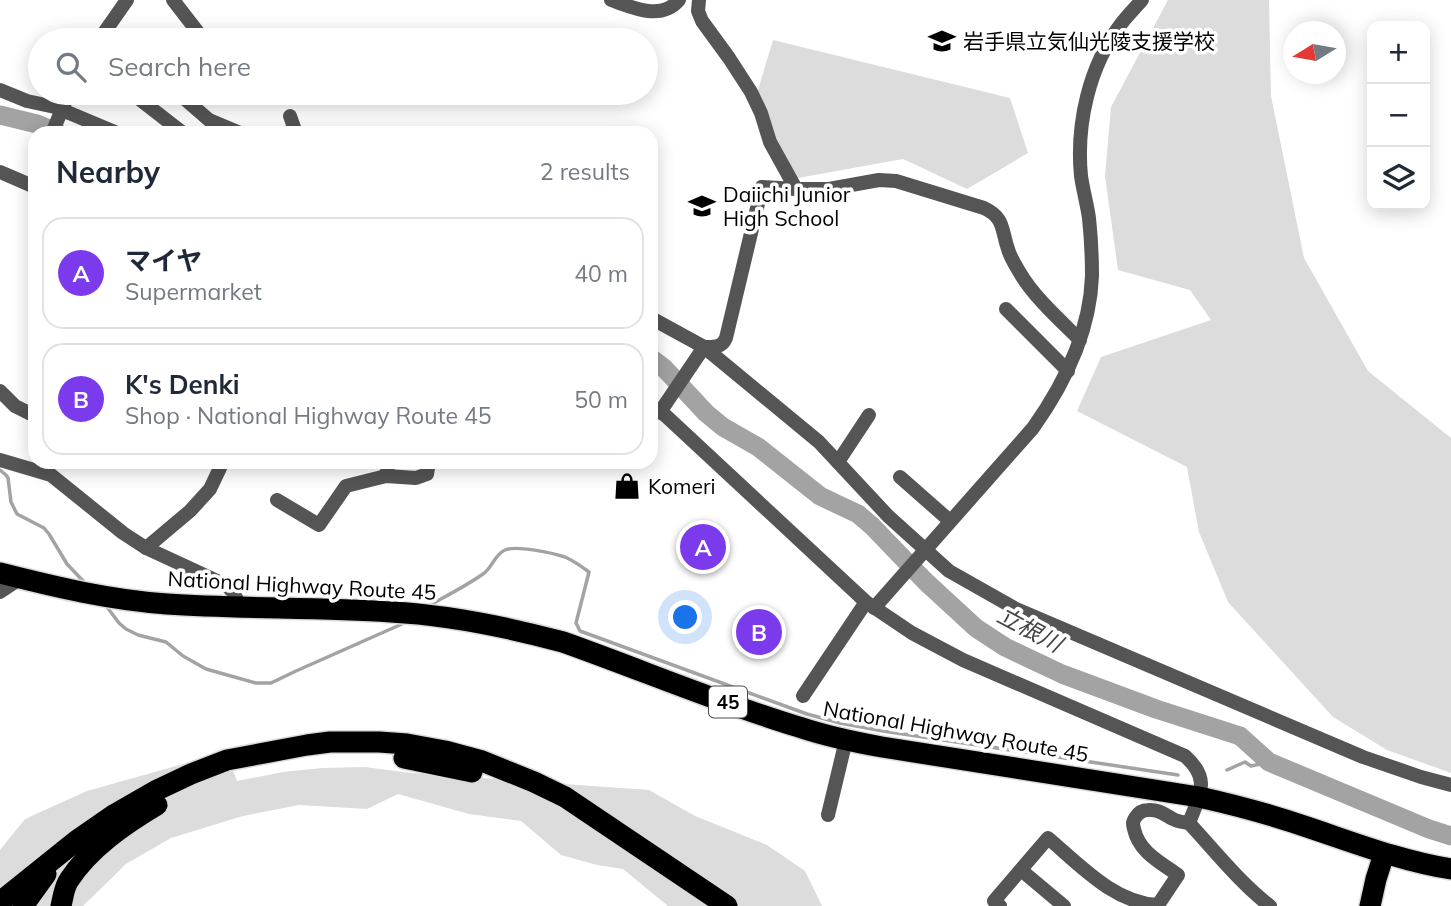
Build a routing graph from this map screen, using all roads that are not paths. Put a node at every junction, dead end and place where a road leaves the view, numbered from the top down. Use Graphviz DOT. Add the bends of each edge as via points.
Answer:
graph roads {
  1 [pos="127,0"];
  2 [pos="173,0"];
  3 [pos="611,0"];
  4 [pos="679,0"];
  5 [pos="699,0"];
  6 [pos="1142,0"];
  7 [pos="107,28"];
  8 [pos="195,28"];
  9 [pos="0,82"];
  10 [pos="0,90"];
  11 [pos="28,93"];
  12 [pos="28,101"];
  13 [pos="43,105"];
  14 [pos="52,105"];
  15 [pos="62,105"];
  16 [pos="149,105"];
  17 [pos="192,105"];
  18 [pos="59,109"];
  19 [pos="290,116"];
  20 [pos="54,126"];
  21 [pos="100,126"];
  22 [pos="175,126"];
  23 [pos="223,126"];
  24 [pos="294,126"];
  25 [pos="0,172"];
  26 [pos="28,181"];
  27 [pos="796,190"];
  28 [pos="1006,309"];
  29 [pos="658,323"];
  30 [pos="1080,340"];
  31 [pos="701,351"];
  32 [pos="1068,371"];
  33 [pos="0,391"];
  34 [pos="660,406"];
  35 [pos="28,412"];
  36 [pos="869,415"];
  37 [pos="0,460"];
  38 [pos="838,462"];
  39 [pos="28,465"];
  40 [pos="52,469"];
  41 [pos="220,469"];
  42 [pos="387,469"];
  43 [pos="428,469"];
  44 [pos="900,477"];
  45 [pos="277,500"];
  46 [pos="950,521"];
  47 [pos="146,548"];
  48 [pos="921,553"];
  49 [pos="10,576"];
  50 [pos="0,593"];
  51 [pos="874,603"];
  52 [pos="240,607"];
  53 [pos="803,696"];
  54 [pos="846,740"];
  55 [pos="1451,785"];
  56 [pos="1199,797"];
  57 [pos="828,815"];
  58 [pos="1189,823"];
  59 [pos="82,849"];
  60 [pos="1384,854"];
  61 [pos="1451,869"];
  62 [pos="1021,870"];
  63 [pos="0,902"];
  64 [pos="23,906"];
  65 [pos="38,906"];
  66 [pos="61,906"];
  67 [pos="703,906"];
  68 [pos="727,906"];
  69 [pos="1000,906"];
  70 [pos="1065,906"];
  71 [pos="1270,906"];
  72 [pos="1370,906"];
  1 -- 7 [label="street"];
  2 -- 8 [label="street"];
  3 -- 4 [label="street" via="661,12"];
  5 -- 27 [label="street" via="702,21 751,92 770,142"];
  6 -- 30 [label="street" via="1120,25 1101,58 1083,117 1081,177 1091,236 1092,278"];
  9 -- 11 [label="street"];
  10 -- 12 [label="street"];
  13 -- 18 [label="street"];
  14 -- 18 [label="street"];
  15 -- 18 [label="street"];
  16 -- 22 [label="street"];
  17 -- 23 [label="street"];
  18 -- 20 [label="street"];
  18 -- 21 [label="street"];
  19 -- 24 [label="street"];
  25 -- 26 [label="street"];
  27 -- 30 [label="street" via="896,181 993,212 1002,222 1008,250 1021,276"];
  27 -- 31 [label="street" via="762,187 724,344"];
  28 -- 32 [label="street"];
  29 -- 31 [label="street"];
  30 -- 32 [label="street"];
  31 -- 34 [label="street"];
  31 -- 38 [label="street"];
  32 -- 46 [label="street" via="1033,428"];
  33 -- 35 [label="street"];
  34 -- 51 [label="street"];
  36 -- 38 [label="street"];
  37 -- 39 [label="street"];
  38 -- 48 [label="street"];
  40 -- 47 [label="street"];
  41 -- 47 [label="street" via="210,489 190,511"];
  42 -- 43 [label="street" via="416,478"];
  42 -- 45 [label="street" via="346,486 320,525"];
  44 -- 46 [label="street"];
  46 -- 48 [label="street"];
  47 -- 52 [label="street" via="226,585"];
  48 -- 51 [label="street"];
  48 -- 55 [label="street" via="1016,609 1363,757"];
  49 -- 50 [label="street"];
  49 -- 52 [label="highway, National Highway Route 45 / 45" via="104,596"];
  51 -- 53 [label="street"];
  51 -- 56 [label="street" via="912,633 963,660 1185,756 1202,776"];
  52 -- 54 [label="highway, National Highway Route 45 / 45" via="391,612 533,633 760,715"];
  54 -- 56 [label="highway, National Highway Route 45 / 45"];
  54 -- 57 [label="street"];
  56 -- 58 [label="street"];
  56 -- 60 [label="highway, National Highway Route 45 / 45" via="1245,807"];
  58 -- 62 [label="street" via="1151,809 1136,816 1133,824 1142,846 1178,875 1158,905 1129,899 1103,885 1048,838"];
  58 -- 71 [label="street"];
  59 -- 63 [label="highway"];
  59 -- 64 [label="highway" via="53,865"];
  59 -- 65 [label="highway"];
  59 -- 66 [label="highway"];
  59 -- 67 [label="highway" via="171,797 242,769 308,757 378,755 478,773 528,793"];
  59 -- 68 [label="highway" via="115,814 155,791 228,760 330,742 407,744 482,761 565,797"];
  60 -- 61 [label="highway, National Highway Route 45 / 45"];
  60 -- 72 [label="highway"];
  62 -- 69 [label="street" via="994,901"];
  62 -- 70 [label="street"];
}
